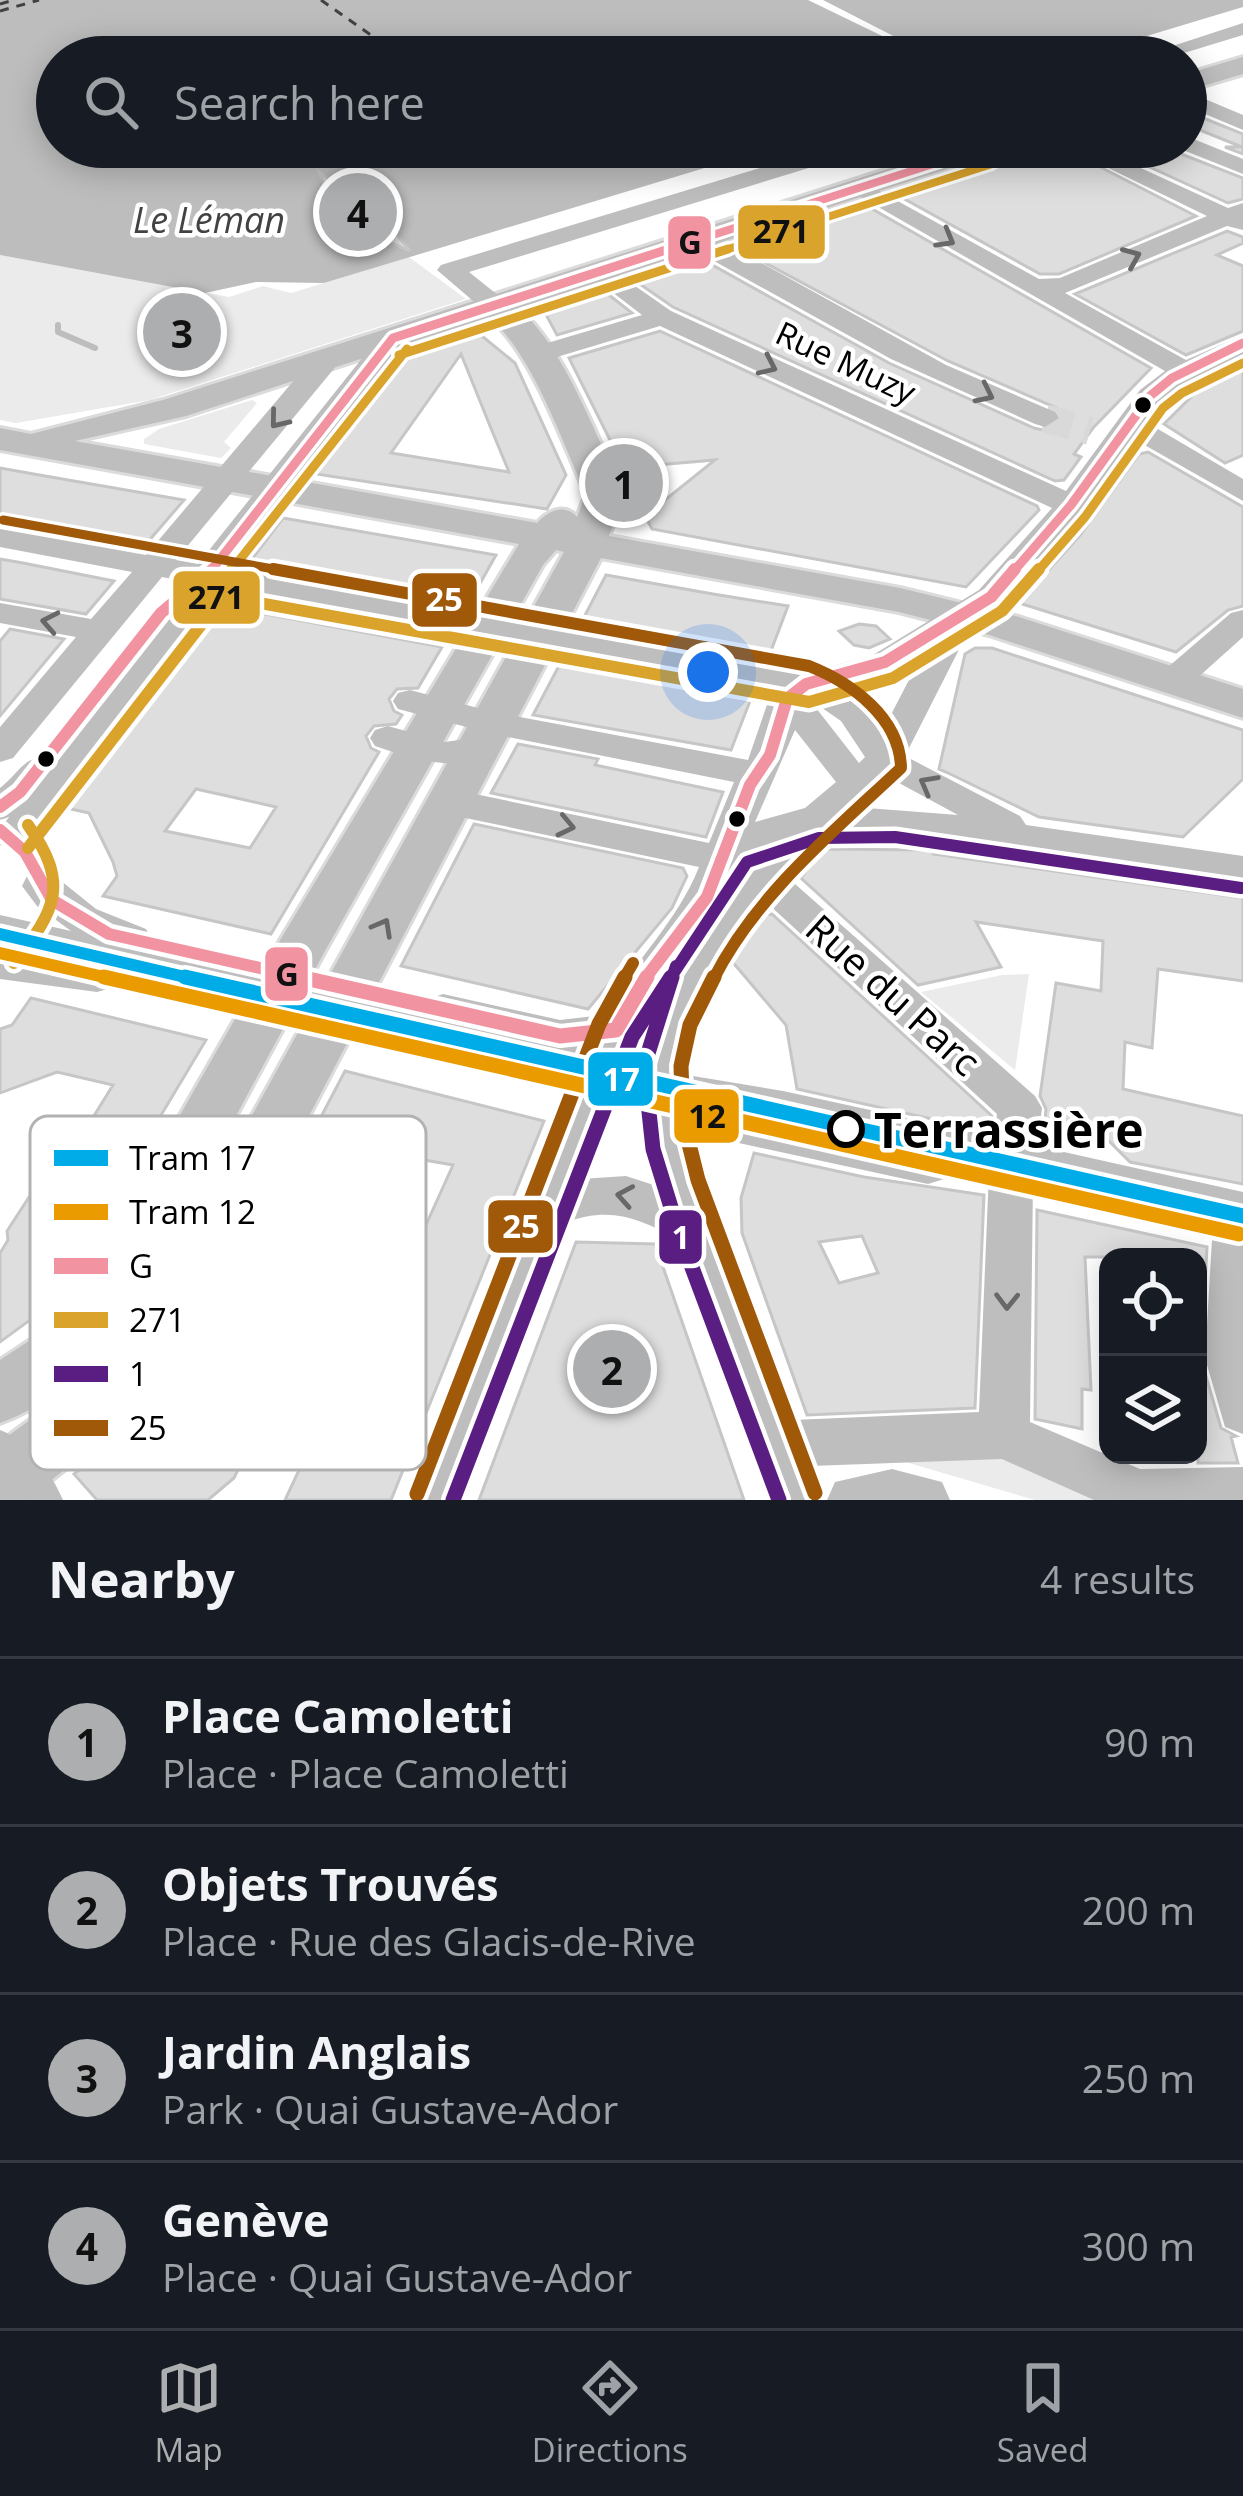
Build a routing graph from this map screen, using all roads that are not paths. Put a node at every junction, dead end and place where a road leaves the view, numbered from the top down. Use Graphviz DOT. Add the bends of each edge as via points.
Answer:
graph roads {
  1 [pos="1243,29"];
  2 [pos="1207,40"];
  3 [pos="1243,64"];
  4 [pos="1207,76"];
  5 [pos="1207,107"];
  6 [pos="1243,123"];
  7 [pos="1207,152"];
  8 [pos="1243,167"];
  9 [pos="784,168"];
  10 [pos="920,168"];
  11 [pos="1125,168"];
  12 [pos="857,188"];
  13 [pos="1238,217"];
  14 [pos="696,241"];
  15 [pos="599,272"];
  16 [pos="1035,287"];
  17 [pos="495,306"];
  18 [pos="662,317"];
  19 [pos="393,338"];
  20 [pos="1243,343"];
  21 [pos="537,356"];
  22 [pos="327,359"];
  23 [pos="1185,371"];
  24 [pos="1045,418"];
  25 [pos="1113,432"];
  26 [pos="1,440"];
  27 [pos="1237,481"];
  28 [pos="229,482"];
  29 [pos="596,482"];
  30 [pos="272,490"];
  31 [pos="1071,505"];
  32 [pos="0,538"];
  33 [pos="544,539"];
  34 [pos="587,547"];
  35 [pos="182,571"];
  36 [pos="0,613"];
  37 [pos="961,614"];
  38 [pos="1243,620"];
  39 [pos="486,628"];
  40 [pos="99,632"];
  41 [pos="540,638"];
  42 [pos="1173,681"];
  43 [pos="784,689"];
  44 [pos="1243,704"];
  45 [pos="414,723"];
  46 [pos="487,736"];
  47 [pos="0,750"];
  48 [pos="763,765"];
  49 [pos="872,771"];
  50 [pos="0,783"];
  51 [pos="452,802"];
  52 [pos="819,818"];
  53 [pos="5,825"];
  54 [pos="1243,837"];
  55 [pos="1048,844"];
  56 [pos="723,859"];
  57 [pos="1229,868"];
  58 [pos="764,878"];
  59 [pos="41,886"];
  60 [pos="4,944"];
  61 [pos="277,995"];
  62 [pos="339,1010"];
  63 [pos="616,1030"];
  64 [pos="597,1083"];
  65 [pos="664,1098"];
  66 [pos="209,1116"];
  67 [pos="282,1116"];
  68 [pos="1012,1172"];
  69 [pos="550,1209"];
  70 [pos="1240,1224"];
  71 [pos="696,1227"];
  72 [pos="30,1375"];
  73 [pos="0,1395"];
  74 [pos="1243,1411"];
  75 [pos="1004,1435"];
  76 [pos="776,1444"];
  77 [pos="1243,1492"];
  78 [pos="434,1500"];
  79 [pos="798,1500"];
  80 [pos="853,1500"];
  81 [pos="924,1500"];
  1 -- 2 [label="street"];
  3 -- 4 [label="main road"];
  5 -- 6 [label="street"];
  7 -- 8 [label="street"];
  9 -- 17 [label="street" via="450,270"];
  10 -- 12 [label="main road"];
  11 -- 13 [label="street"];
  12 -- 14 [label="main road"];
  12 -- 16 [label="street, one-way"];
  16 -- 13 [label="street, one-way" via="1064,286"];
  14 -- 15 [label="main road"];
  14 -- 24 [label="street, one-way" via="845,324"];
  15 -- 17 [label="main road"];
  15 -- 18 [label="street, Rue Muzy"];
  16 -- 23 [label="street"];
  17 -- 19 [label="main road"];
  17 -- 21 [label="main road"];
  18 -- 21 [label="street"];
  18 -- 31 [label="street, Rue Muzy, one-way"];
  19 -- 22 [label="main road"];
  19 -- 30 [label="street"];
  20 -- 23 [label="street"];
  21 -- 29 [label="main road"];
  22 -- 26 [label="main road" via="98,429"];
  22 -- 28 [label="street, one-way"];
  23 -- 25 [label="street"];
  25 -- 27 [label="street"];
  25 -- 31 [label="street"];
  26 -- 28 [label="main road"];
  28 -- 30 [label="main road"];
  28 -- 35 [label="street"];
  29 -- 33 [label="main road"];
  29 -- 34 [label="main road" via="605,494"];
  30 -- 33 [label="main road"];
  30 -- 35 [label="street"];
  31 -- 37 [label="street" via="991,597"];
  32 -- 35 [label="street"];
  33 -- 34 [label="main road"];
  33 -- 39 [label="main road"];
  34 -- 37 [label="main road"];
  34 -- 41 [label="main road"];
  35 -- 39 [label="street"];
  35 -- 40 [label="street"];
  35 -- 50 [label="street" via="140,609"];
  35 -- 53 [label="street" via="190,610"];
  40 -- 36 [label="street, one-way"];
  37 -- 42 [label="main road"];
  37 -- 43 [label="street" via="885,662"];
  37 -- 49 [label="street"];
  38 -- 42 [label="street"];
  39 -- 41 [label="street"];
  39 -- 45 [label="main road"];
  40 -- 47 [label="street"];
  41 -- 43 [label="street"];
  41 -- 46 [label="main road"];
  42 -- 44 [label="main road"];
  43 -- 48 [label="street"];
  43 -- 49 [label="street" via="830,758"];
  45 -- 46 [label="street" via="463,756"];
  45 -- 61 [label="main road"];
  46 -- 48 [label="street"];
  46 -- 51 [label="main road"];
  48 -- 52 [label="street" via="789,801"];
  48 -- 56 [label="street"];
  49 -- 52 [label="street"];
  55 -- 49 [label="street, one-way"];
  51 -- 56 [label="street, one-way"];
  62 -- 51 [label="main road, one-way"];
  52 -- 55 [label="street" via="953,826"];
  52 -- 56 [label="street" via="761,833"];
  52 -- 58 [label="street"];
  53 -- 59 [label="street"];
  54 -- 57 [label="street"];
  55 -- 57 [label="street"];
  56 -- 63 [label="street" via="707,897"];
  58 -- 65 [label="street" via="692,971 665,1053"];
  58 -- 68 [label="street, Rue du Parc" via="1020,1108"];
  59 -- 60 [label="street"];
  59 -- 61 [label="street" via="68,913 109,934"];
  60 -- 61 [label="street" via="57,968"];
  61 -- 62 [label="street"];
  61 -- 66 [label="main road"];
  62 -- 63 [label="street" via="560,1036"];
  62 -- 64 [label="street"];
  62 -- 67 [label="main road"];
  63 -- 64 [label="street"];
  64 -- 65 [label="street"];
  64 -- 69 [label="street"];
  65 -- 68 [label="street" via="783,1108"];
  65 -- 71 [label="street"];
  68 -- 70 [label="street"];
  68 -- 75 [label="street, one-way"];
  71 -- 69 [label="street, one-way" via="628,1193 591,1193"];
  69 -- 78 [label="street"];
  70 -- 74 [label="street" via="1229,1358"];
  71 -- 76 [label="street"];
  72 -- 73 [label="main road"];
  75 -- 76 [label="street"];
  75 -- 77 [label="street" via="1138,1494"];
  76 -- 79 [label="street"];
  80 -- 81 [label="street"];
}
